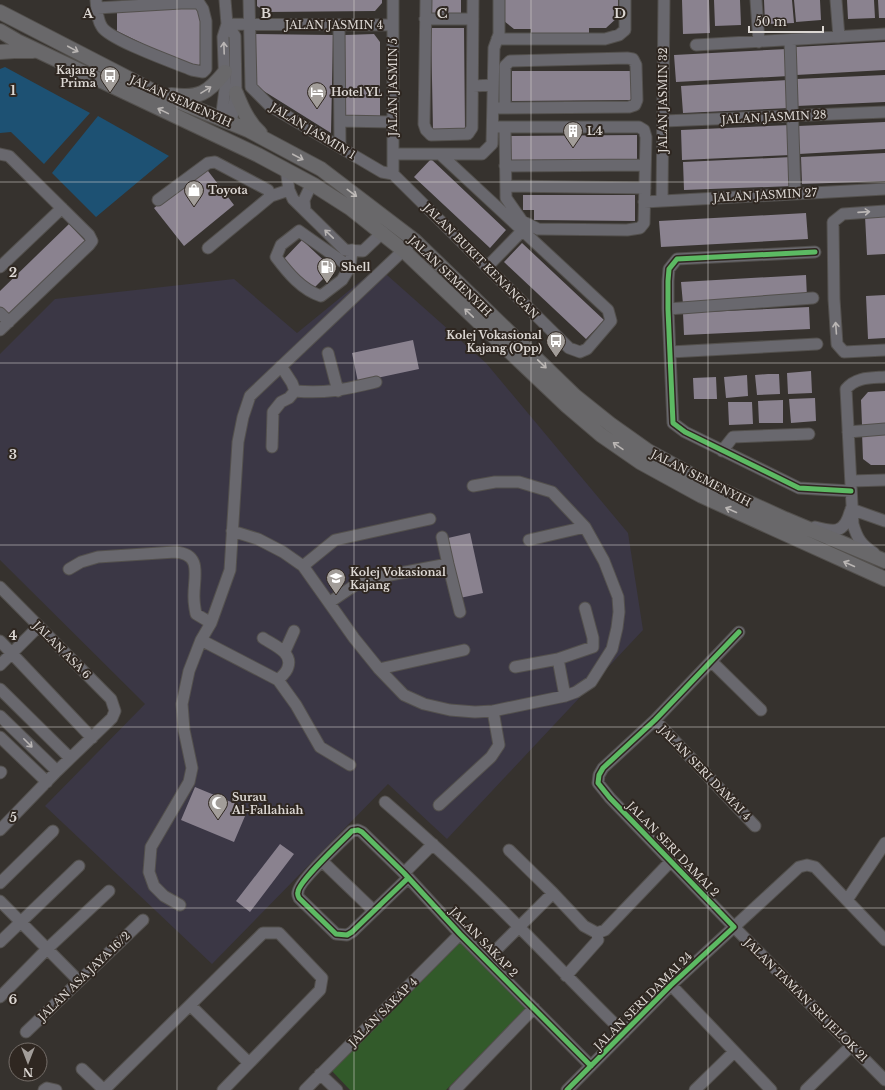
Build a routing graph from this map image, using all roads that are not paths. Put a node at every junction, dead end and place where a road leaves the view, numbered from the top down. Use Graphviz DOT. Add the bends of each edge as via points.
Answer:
graph roads {
  1 [pos="225,0"];
  2 [pos="250,0"];
  3 [pos="393,0"];
  4 [pos="426,0"];
  5 [pos="473,0"];
  6 [pos="499,0"];
  7 [pos="625,0"];
  8 [pos="664,0"];
  9 [pos="756,0"];
  10 [pos="836,0"];
  11 [pos="97,4"];
  12 [pos="0,13"];
  13 [pos="425,19"];
  14 [pos="473,20"];
  15 [pos="227,24"];
  16 [pos="250,24"];
  17 [pos="339,25"];
  18 [pos="393,25"];
  19 [pos="38,31"];
  20 [pos="8,33"];
  21 [pos="885,34"];
  22 [pos="838,37"];
  23 [pos="497,39"];
  24 [pos="790,40"];
  25 [pos="759,42"];
  26 [pos="696,46"];
  27 [pos="0,51"];
  28 [pos="46,54"];
  29 [pos="225,72"];
  30 [pos="493,85"];
  31 [pos="473,86"];
  32 [pos="155,92"];
  33 [pos="236,93"];
  34 [pos="493,108"];
  35 [pos="505,108"];
  36 [pos="885,112"];
  37 [pos="792,116"];
  38 [pos="340,121"];
  39 [pos="664,121"];
  40 [pos="393,122"];
  41 [pos="225,123"];
  42 [pos="493,127"];
  43 [pos="505,127"];
  44 [pos="198,128"];
  45 [pos="235,145"];
  46 [pos="276,145"];
  47 [pos="340,147"];
  48 [pos="0,154"];
  49 [pos="393,154"];
  50 [pos="440,154"];
  51 [pos="506,166"];
  52 [pos="645,166"];
  53 [pos="286,169"];
  54 [pos="393,174"];
  55 [pos="312,183"];
  56 [pos="506,186"];
  57 [pos="645,188"];
  58 [pos="885,189"];
  59 [pos="289,190"];
  60 [pos="795,194"];
  61 [pos="272,196"];
  62 [pos="158,200"];
  63 [pos="662,201"];
  64 [pos="644,202"];
  65 [pos="62,208"];
  66 [pos="305,210"];
  67 [pos="885,211"];
  68 [pos="523,230"];
  69 [pos="383,232"];
  70 [pos="414,240"];
  71 [pos="208,248"];
  72 [pos="352,250"];
  73 [pos="403,250"];
  74 [pos="815,252"];
  75 [pos="0,266"];
  76 [pos="350,267"];
  77 [pos="487,267"];
  78 [pos="813,298"];
  79 [pos="668,309"];
  80 [pos="0,313"];
  81 [pos="9,322"];
  82 [pos="0,330"];
  83 [pos="817,344"];
  84 [pos="885,350"];
  85 [pos="670,352"];
  86 [pos="328,353"];
  87 [pos="281,366"];
  88 [pos="885,377"];
  89 [pos="376,382"];
  90 [pos="295,391"];
  91 [pos="338,391"];
  92 [pos="885,429"];
  93 [pos="848,432"];
  94 [pos="809,434"];
  95 [pos="272,447"];
  96 [pos="722,450"];
  97 [pos="885,480"];
  98 [pos="473,486"];
  99 [pos="851,486"];
  100 [pos="851,509"];
  101 [pos="430,519"];
  102 [pos="785,519"];
  103 [pos="885,521"];
  104 [pos="585,527"];
  105 [pos="232,531"];
  106 [pos="442,537"];
  107 [pos="530,540"];
  108 [pos="885,561"];
  109 [pos="448,564"];
  110 [pos="303,566"];
  111 [pos="69,568"];
  112 [pos="885,579"];
  113 [pos="0,587"];
  114 [pos="330,602"];
  115 [pos="585,608"];
  116 [pos="460,612"];
  117 [pos="211,622"];
  118 [pos="39,626"];
  119 [pos="294,631"];
  120 [pos="739,632"];
  121 [pos="263,638"];
  122 [pos="201,640"];
  123 [pos="0,641"];
  124 [pos="464,650"];
  125 [pos="285,651"];
  126 [pos="12,653"];
  127 [pos="558,659"];
  128 [pos="711,660"];
  129 [pos="0,665"];
  130 [pos="515,667"];
  131 [pos="379,669"];
  132 [pos="278,680"];
  133 [pos="0,689"];
  134 [pos="565,696"];
  135 [pos="761,710"];
  136 [pos="493,711"];
  137 [pos="1,718"];
  138 [pos="654,720"];
  139 [pos="0,736"];
  140 [pos="92,738"];
  141 [pos="70,758"];
  142 [pos="350,765"];
  143 [pos="57,772"];
  144 [pos="47,782"];
  145 [pos="385,802"];
  146 [pos="439,805"];
  147 [pos="756,826"];
  148 [pos="0,830"];
  149 [pos="53,831"];
  150 [pos="885,843"];
  151 [pos="433,844"];
  152 [pos="509,850"];
  153 [pos="322,861"];
  154 [pos="671,861"];
  155 [pos="79,866"];
  156 [pos="406,876"];
  157 [pos="0,883"];
  158 [pos="108,891"];
  159 [pos="553,893"];
  160 [pos="847,900"];
  161 [pos="0,901"];
  162 [pos="180,905"];
  163 [pos="374,911"];
  164 [pos="143,920"];
  165 [pos="20,921"];
  166 [pos="519,927"];
  167 [pos="734,927"];
  168 [pos="597,933"];
  169 [pos="460,934"];
  170 [pos="885,940"];
  171 [pos="0,942"];
  172 [pos="48,949"];
  173 [pos="486,960"];
  174 [pos="566,976"];
  175 [pos="78,980"];
  176 [pos="671,985"];
  177 [pos="0,997"];
  178 [pos="190,1005"];
  179 [pos="534,1008"];
  180 [pos="26,1032"];
  181 [pos="624,1033"];
  182 [pos="851,1046"];
  183 [pos="734,1052"];
  184 [pos="249,1063"];
  185 [pos="592,1066"];
  186 [pos="82,1069"];
  187 [pos="320,1074"];
  188 [pos="885,1080"];
  189 [pos="106,1089"];
  190 [pos="44,1090"];
  191 [pos="56,1090"];
  192 [pos="223,1090"];
  193 [pos="305,1090"];
  194 [pos="337,1090"];
  195 [pos="455,1090"];
  196 [pos="566,1090"];
  197 [pos="694,1090"];
  198 [pos="771,1090"];
  199 [pos="806,1090"];
  1 -- 15 [label="street"];
  2 -- 16 [label="street, JALAN JASMIN 1"];
  3 -- 18 [label="street, JALAN JASMIN 5"];
  4 -- 13 [label="street"];
  5 -- 14 [label="street"];
  6 -- 23 [label="street"];
  7 -- 23 [label="street" via="625,30 619,35 605,39"];
  8 -- 39 [label="street, JALAN JASMIN 32"];
  9 -- 25 [label="street"];
  10 -- 22 [label="street"];
  11 -- 11 [label="street" via="198,3 205,17 206,69 203,72 196,71 115,38 102,27"];
  12 -- 19 [label="main road, JALAN SEMENYIH"];
  12 -- 20 [label="main road"];
  13 -- 14 [label="street"];
  13 -- 31 [label="street" via="424,124 431,135 468,134 472,128"];
  14 -- 31 [label="street"];
  15 -- 16 [label="street, JALAN JASMIN 4"];
  29 -- 15 [label="street, one-way" via="223,37"];
  15 -- 33 [label="street" via="235,36"];
  16 -- 17 [label="street, JALAN JASMIN 4"];
  16 -- 47 [label="street, JALAN JASMIN 1" via="252,87 270,106"];
  17 -- 18 [label="street, JALAN JASMIN 4"];
  17 -- 38 [label="street"];
  18 -- 40 [label="street, JALAN JASMIN 5"];
  19 -- 20 [label="main road"];
  19 -- 32 [label="main road, JALAN SEMENYIH, one-way"];
  20 -- 27 [label="street"];
  20 -- 28 [label="main road, JALAN SEMENYIH"];
  21 -- 22 [label="street"];
  22 -- 24 [label="street"];
  23 -- 30 [label="street" via="494,48"];
  24 -- 25 [label="street"];
  24 -- 37 [label="street"];
  25 -- 26 [label="street"];
  27 -- 28 [label="main road" via="29,50"];
  44 -- 28 [label="main road, JALAN SEMENYIH, one-way"];
  32 -- 29 [label="main road, one-way" via="178,96 197,95 215,85"];
  29 -- 41 [label="street"];
  30 -- 31 [label="street"];
  30 -- 34 [label="street"];
  32 -- 41 [label="main road, JALAN SEMENYIH"];
  33 -- 41 [label="street"];
  33 -- 46 [label="main road" via="248,120"];
  34 -- 35 [label="street"];
  34 -- 42 [label="street"];
  35 -- 35 [label="street" via="629,107 635,105 637,100 636,65 633,59 627,58 510,61 505,66"];
  36 -- 37 [label="street, JALAN JASMIN 28"];
  37 -- 39 [label="street, JALAN JASMIN 28"];
  37 -- 60 [label="street"];
  38 -- 40 [label="street"];
  38 -- 47 [label="street"];
  39 -- 63 [label="street, JALAN JASMIN 32"];
  40 -- 49 [label="street, JALAN JASMIN 5"];
  41 -- 44 [label="main road"];
  41 -- 45 [label="main road"];
  41 -- 46 [label="main road, JALAN SEMENYIH" via="248,130"];
  42 -- 43 [label="street"];
  42 -- 50 [label="street" via="492,144 482,154"];
  43 -- 51 [label="street"];
  43 -- 52 [label="street" via="639,127 644,130 646,137"];
  44 -- 45 [label="main road, JALAN SEMENYIH"];
  45 -- 53 [label="main road, JALAN SEMENYIH"];
  46 -- 70 [label="main road, JALAN SEMENYIH, one-way" via="321,169"];
  47 -- 54 [label="street, JALAN JASMIN 1" via="382,172"];
  48 -- 65 [label="street" via="9,156"];
  49 -- 50 [label="street"];
  49 -- 54 [label="street, JALAN JASMIN 5"];
  50 -- 68 [label="street"];
  51 -- 52 [label="street"];
  51 -- 56 [label="street"];
  52 -- 57 [label="street"];
  53 -- 55 [label="main road, JALAN SEMENYIH"];
  53 -- 59 [label="street"];
  54 -- 77 [label="street, JALAN BUKIT KENANGAN"];
  55 -- 66 [label="street" via="304,200"];
  55 -- 69 [label="main road, JALAN SEMENYIH"];
  56 -- 57 [label="street"];
  56 -- 64 [label="street" via="506,198 522,221 538,228 640,228 644,223"];
  57 -- 64 [label="street"];
  58 -- 60 [label="street, JALAN JASMIN 27"];
  59 -- 61 [label="street"];
  59 -- 66 [label="street" via="293,199"];
  60 -- 63 [label="street, JALAN JASMIN 27"];
  61 -- 62 [label="street" via="268,190 215,162 208,163"];
  61 -- 71 [label="street"];
  63 -- 64 [label="street, JALAN JASMIN 27"];
  65 -- 75 [label="street"];
  65 -- 81 [label="street" via="92,240 89,246"];
  72 -- 66 [label="street, one-way" via="345,250"];
  84 -- 67 [label="street, one-way" via="844,352 837,344 833,222 843,214"];
  68 -- 77 [label="street"];
  68 -- 77 [label="street, JALAN BUKIT KENANGAN" via="608,310 611,321 587,349 580,352 569,348"];
  69 -- 72 [label="street" via="363,251"];
  69 -- 73 [label="main road, JALAN SEMENYIH"];
  70 -- 73 [label="street"];
  70 -- 102 [label="main road, JALAN SEMENYIH, one-way" via="575,396 610,424 648,451 708,484"];
  72 -- 76 [label="street"];
  73 -- 87 [label="street"];
  112 -- 73 [label="main road, JALAN SEMENYIH, one-way" via="702,496 640,462 601,435 566,406"];
  74 -- 79 [label="street" via="676,259 669,269"];
  76 -- 76 [label="street" via="342,280 322,296 306,288 286,271 276,257 281,245 299,231"];
  78 -- 79 [label="street"];
  79 -- 85 [label="street"];
  80 -- 81 [label="street"];
  81 -- 82 [label="street"];
  83 -- 85 [label="street"];
  85 -- 96 [label="street" via="673,423 685,432"];
  86 -- 91 [label="street"];
  87 -- 90 [label="street"];
  87 -- 105 [label="street" via="250,396 242,417"];
  88 -- 93 [label="street" via="859,379 846,389"];
  89 -- 91 [label="street"];
  90 -- 91 [label="street"];
  90 -- 95 [label="street" via="273,412"];
  92 -- 93 [label="street"];
  93 -- 99 [label="street"];
  94 -- 96 [label="street" via="733,437"];
  96 -- 99 [label="street" via="800,488"];
  97 -- 99 [label="street"];
  98 -- 104 [label="street" via="495,482 519,482 552,492"];
  99 -- 100 [label="street"];
  100 -- 102 [label="street" via="846,524 838,530 823,529"];
  100 -- 103 [label="street"];
  100 -- 108 [label="street" via="856,536 869,550"];
  101 -- 110 [label="street" via="334,540"];
  102 -- 108 [label="main road, JALAN SEMENYIH"];
  104 -- 107 [label="street"];
  104 -- 134 [label="street" via="604,561 618,596 619,612 612,649 591,682"];
  105 -- 110 [label="street" via="258,539"];
  105 -- 117 [label="street" via="230,570"];
  106 -- 109 [label="street"];
  109 -- 114 [label="street" via="374,578 355,585"];
  109 -- 116 [label="street"];
  110 -- 114 [label="street"];
  111 -- 117 [label="street" via="98,557 183,553 191,557 196,571 196,614"];
  113 -- 118 [label="street, JALAN ASA 6"];
  114 -- 131 [label="street"];
  115 -- 127 [label="street" via="593,647"];
  117 -- 122 [label="street"];
  118 -- 126 [label="street"];
  118 -- 140 [label="street, JALAN ASA 6" via="110,699 115,711 112,718"];
  119 -- 125 [label="street"];
  120 -- 128 [label="street"];
  121 -- 125 [label="street"];
  122 -- 132 [label="street"];
  122 -- 162 [label="street" via="189,671 182,704 184,730 192,768 189,782 151,847 149,872 154,886 164,896"];
  123 -- 126 [label="street"];
  124 -- 131 [label="street"];
  125 -- 132 [label="street" via="288,668"];
  126 -- 129 [label="street"];
  126 -- 140 [label="street"];
  127 -- 130 [label="street"];
  127 -- 134 [label="street"];
  128 -- 135 [label="street"];
  128 -- 138 [label="street"];
  131 -- 136 [label="street" via="404,695 424,704 450,710"];
  132 -- 142 [label="street" via="320,747"];
  133 -- 141 [label="street"];
  134 -- 136 [label="street"];
  136 -- 146 [label="street" via="498,745 491,757"];
  137 -- 143 [label="street, one-way"];
  138 -- 147 [label="street, JALAN SERI DAMAI 4"];
  138 -- 154 [label="street, JALAN SERI DAMAI 2" via="603,768 598,783"];
  139 -- 144 [label="street"];
  140 -- 141 [label="street"];
  141 -- 143 [label="street"];
  143 -- 144 [label="street"];
  144 -- 148 [label="street"];
  145 -- 151 [label="street"];
  149 -- 157 [label="street"];
  150 -- 160 [label="street"];
  151 -- 156 [label="street"];
  151 -- 166 [label="street"];
  152 -- 159 [label="street"];
  153 -- 156 [label="street, JALAN SAKAP 2" via="352,830 358,830"];
  153 -- 163 [label="street"];
  153 -- 163 [label="street" via="300,885 299,898 336,934 347,935 352,932"];
  154 -- 167 [label="street, JALAN SERI DAMAI 2"];
  154 -- 168 [label="street" via="605,930"];
  155 -- 165 [label="street"];
  156 -- 163 [label="street"];
  156 -- 169 [label="street, JALAN SAKAP 2"];
  158 -- 172 [label="street"];
  159 -- 166 [label="street"];
  159 -- 168 [label="street" via="584,926"];
  160 -- 167 [label="street" via="814,867 807,865 799,867"];
  160 -- 170 [label="street"];
  161 -- 165 [label="street"];
  164 -- 175 [label="street, JALAN ASA JAYA 16/2"];
  165 -- 171 [label="street"];
  165 -- 172 [label="street"];
  166 -- 173 [label="street"];
  166 -- 174 [label="street"];
  167 -- 176 [label="street, JALAN SERI DAMAI 24"];
  167 -- 182 [label="street, JALAN TAMAN SRI JELOK 21"];
  168 -- 174 [label="street" via="598,940"];
  169 -- 173 [label="street, JALAN SAKAP 2"];
  169 -- 187 [label="street, JALAN SAKAP 4"];
  172 -- 175 [label="street"];
  172 -- 177 [label="street"];
  173 -- 179 [label="street, JALAN SAKAP 2"];
  174 -- 181 [label="street"];
  175 -- 180 [label="street, JALAN ASA JAYA 16/2"];
  176 -- 181 [label="street, JALAN SERI DAMAI 24"];
  176 -- 183 [label="street"];
  178 -- 184 [label="street"];
  178 -- 184 [label="street" via="263,933 279,933 322,978 320,990"];
  178 -- 189 [label="street"];
  179 -- 185 [label="street, JALAN SAKAP 2"];
  179 -- 195 [label="street"];
  181 -- 185 [label="street, JALAN SERI DAMAI 24"];
  182 -- 188 [label="street, JALAN TAMAN SRI JELOK 21"];
  182 -- 199 [label="street"];
  183 -- 197 [label="street"];
  183 -- 198 [label="street"];
  184 -- 192 [label="street"];
  185 -- 196 [label="street, JALAN SERI DAMAI 24"];
  186 -- 189 [label="street"];
  187 -- 193 [label="street, JALAN SAKAP 4"];
  187 -- 194 [label="street"];
  190 -- 191 [label="street"];
}
